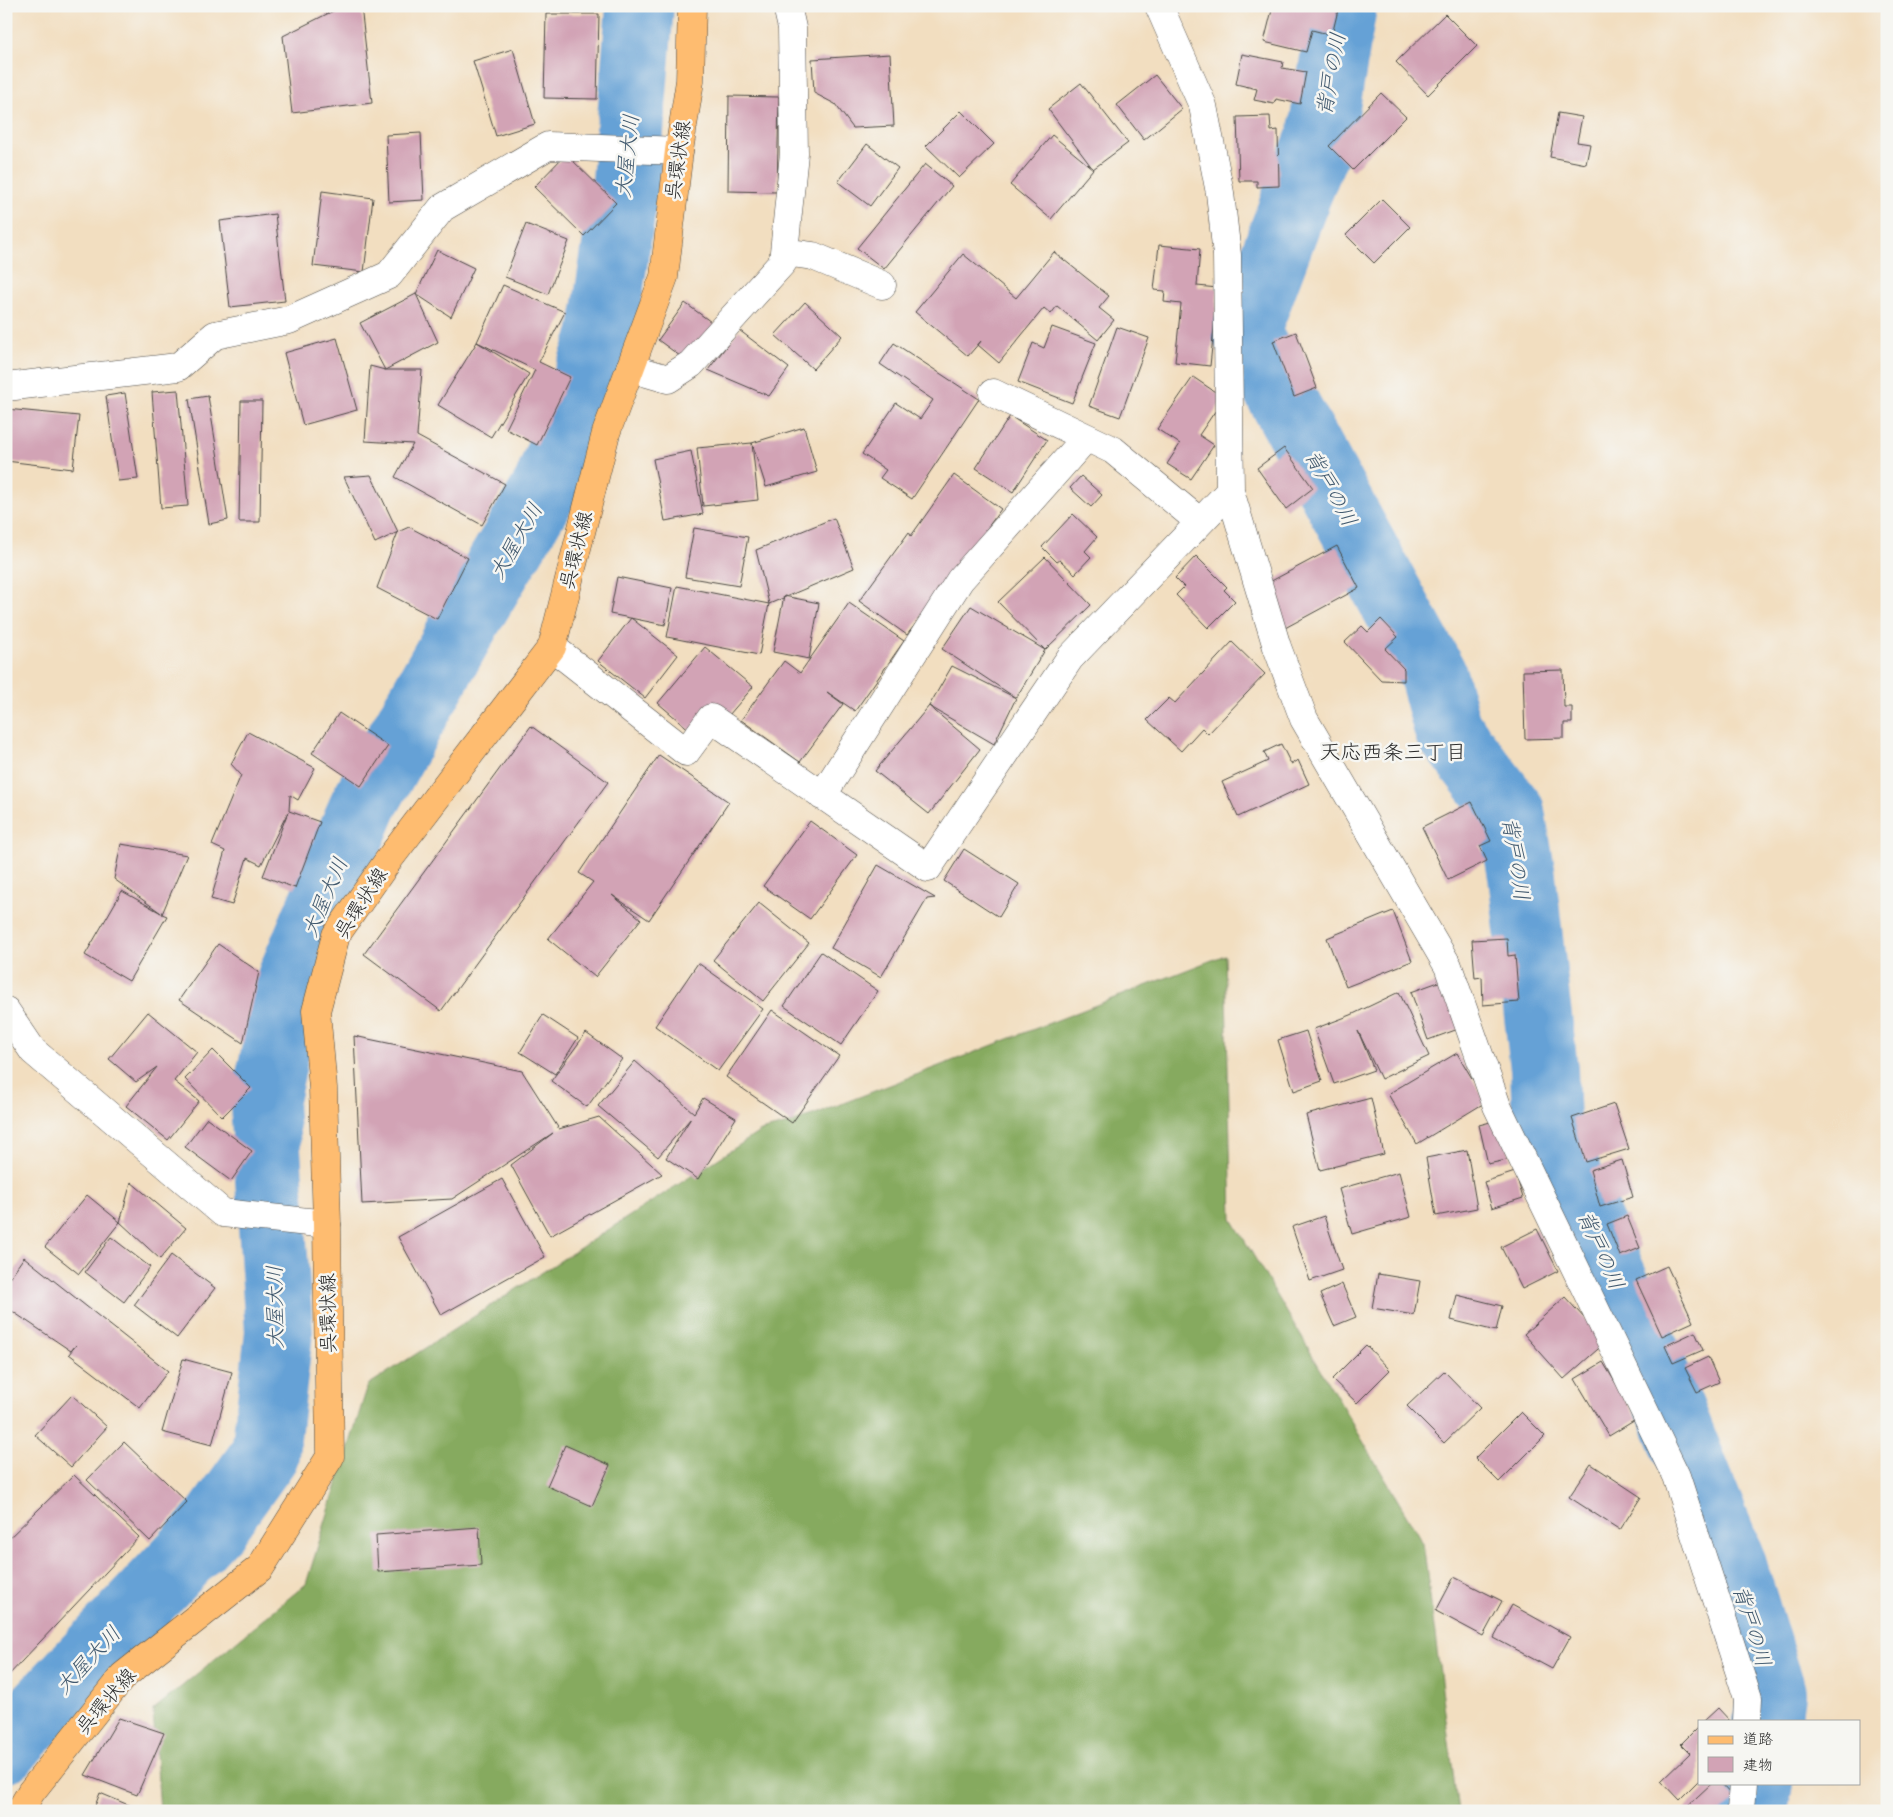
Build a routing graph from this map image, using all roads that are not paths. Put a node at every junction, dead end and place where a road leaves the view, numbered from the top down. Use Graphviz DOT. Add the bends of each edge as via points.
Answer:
graph roads {
  1 [pos="692,6"];
  2 [pos="787,6"];
  3 [pos="1159,6"];
  4 [pos="678,151"];
  5 [pos="784,252"];
  6 [pos="882,285"];
  7 [pos="630,368"];
  8 [pos="6,387"];
  9 [pos="993,393"];
  10 [pos="1086,438"];
  11 [pos="1230,490"];
  12 [pos="1200,522"];
  13 [pos="552,648"];
  14 [pos="822,796"];
  15 [pos="6,1011"];
  16 [pos="327,1224"];
  17 [pos="1747,1720"];
  18 [pos="1743,1784"];
  19 [pos="20,1811"];
  20 [pos="1742,1811"];
  1 -- 4 [label="main road, 呉環状線" via="690,80"];
  2 -- 5 [label="street" via="792,28 794,153"];
  3 -- 11 [label="street" via="1203,106 1220,192 1227,255"];
  4 -- 7 [label="main road, 呉環状線" via="664,277"];
  4 -- 8 [label="street" via="548,146 442,208 389,275 289,320 215,335 178,367"];
  5 -- 6 [label="street" via="813,256"];
  5 -- 7 [label="street" via="783,262 691,364 668,379"];
  7 -- 13 [label="main road, 呉環状線" via="606,433"];
  9 -- 10 [label="street"];
  10 -- 12 [label="street" via="1113,450"];
  10 -- 14 [label="street" via="960,580"];
  11 -- 12 [label="street"];
  11 -- 17 [label="street" via="1277,647 1304,719 1448,966 1498,1106 1676,1476 1748,1698"];
  12 -- 14 [label="street" via="1070,658 928,868"];
  13 -- 14 [label="street" via="686,752 711,718"];
  13 -- 16 [label="main road, 呉環状線" via="390,858 336,935 316,1012 323,1088"];
  15 -- 16 [label="street" via="33,1051 223,1213"];
  16 -- 19 [label="main road, 呉環状線" via="330,1457 260,1568 123,1676 31,1792"];
  18 -- 20 [label="street"];
}
